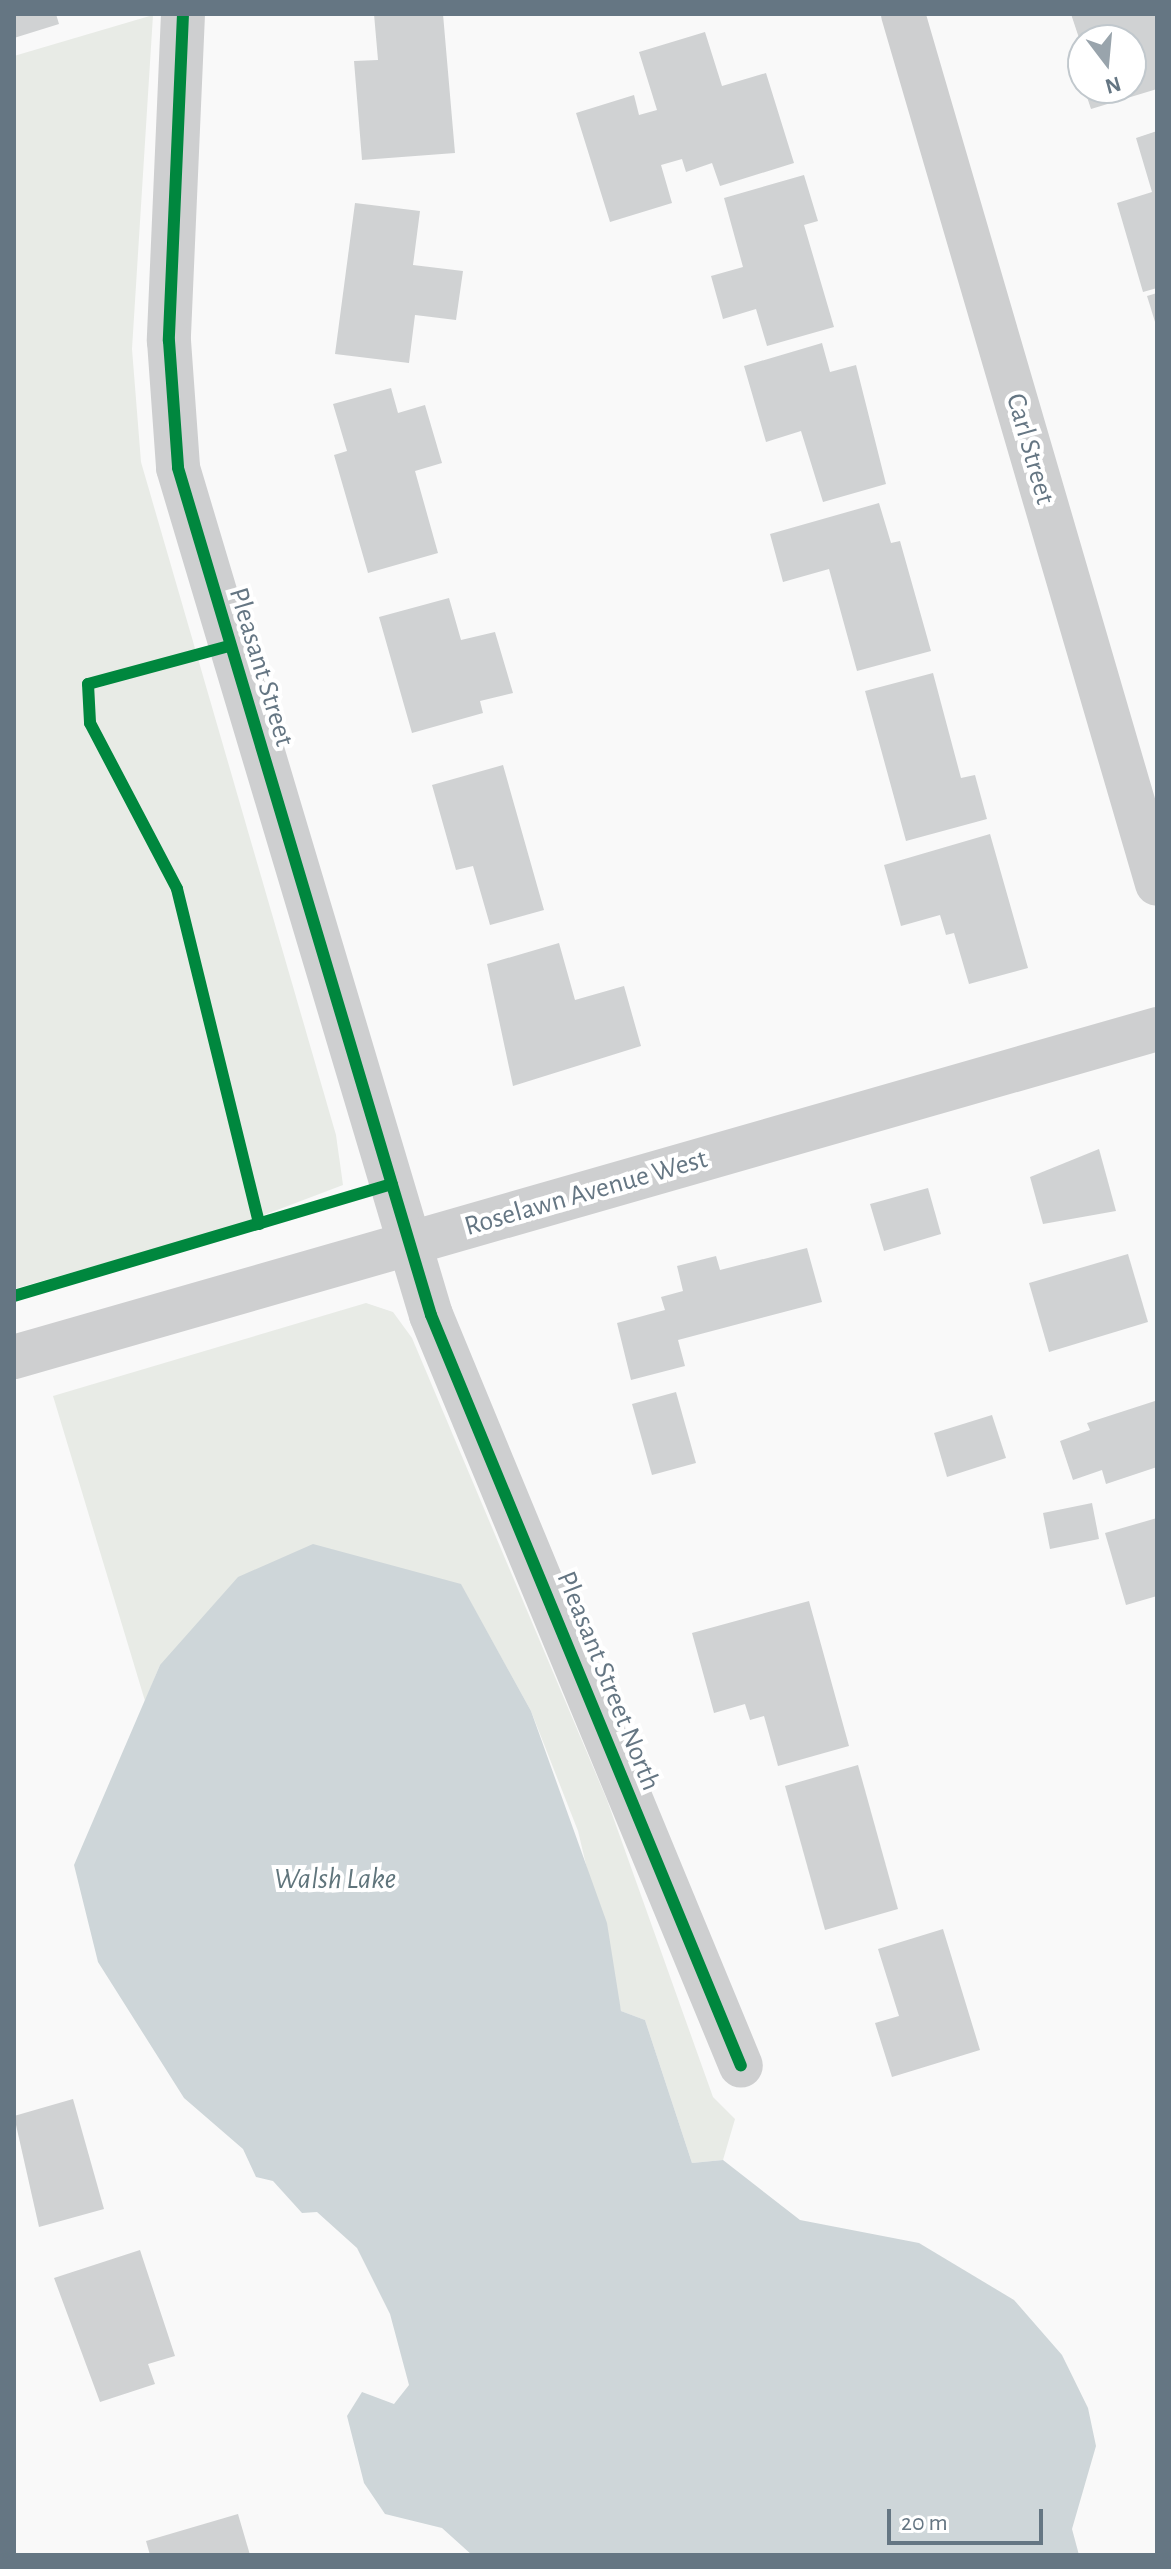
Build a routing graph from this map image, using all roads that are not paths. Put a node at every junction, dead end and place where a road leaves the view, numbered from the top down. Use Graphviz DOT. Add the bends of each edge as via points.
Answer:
graph roads {
  1 [pos="183,14"];
  2 [pos="903,14"];
  3 [pos="1157,884"];
  4 [pos="1157,1029"];
  5 [pos="412,1243"];
  6 [pos="431,1315"];
  7 [pos="14,1357"];
  8 [pos="741,2066"];
  1 -- 5 [label="street, Pleasant Street" via="169,341 178,468"];
  2 -- 3 [label="street, Carl Street"];
  4 -- 5 [label="street, Roselawn Avenue West"];
  5 -- 6 [label="street, Pleasant Street"];
  5 -- 7 [label="street, Roselawn Avenue West"];
  6 -- 8 [label="street, Pleasant Street North"];
}
